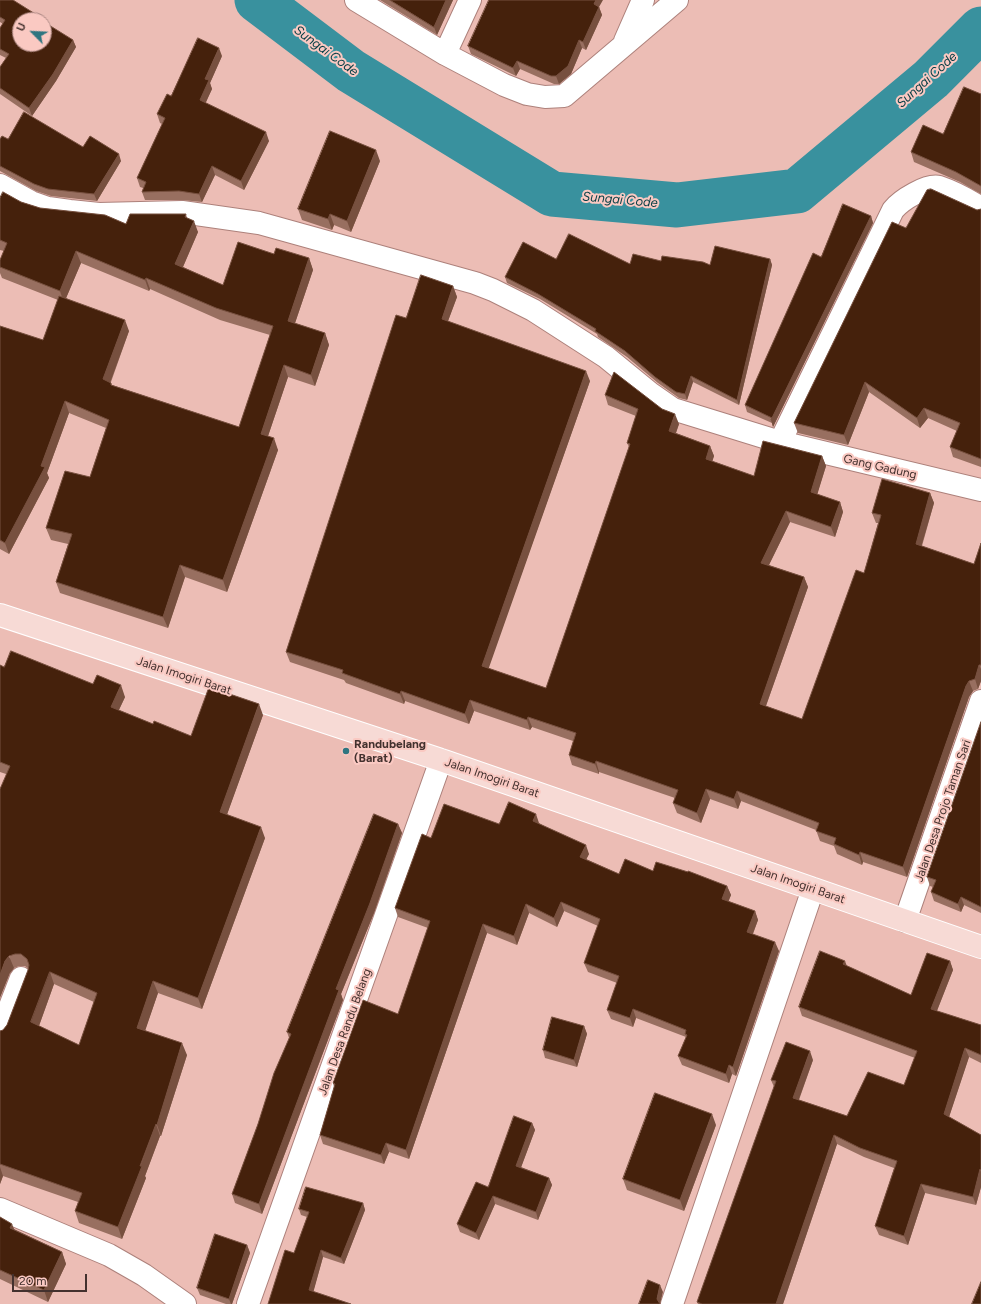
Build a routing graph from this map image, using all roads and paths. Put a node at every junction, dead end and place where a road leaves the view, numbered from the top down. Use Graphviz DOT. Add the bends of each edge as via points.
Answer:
graph roads {
  1 [pos="356,0"];
  2 [pos="470,0"];
  3 [pos="643,0"];
  4 [pos="677,0"];
  5 [pos="624,45"];
  6 [pos="445,54"];
  7 [pos="0,184"];
  8 [pos="981,208"];
  9 [pos="783,435"];
  10 [pos="981,490"];
  11 [pos="0,616"];
  12 [pos="981,701"];
  13 [pos="441,760"];
  14 [pos="813,889"];
  15 [pos="905,920"];
  16 [pos="981,947"];
  17 [pos="21,978"];
  18 [pos="0,1032"];
  19 [pos="0,1209"];
  20 [pos="184,1304"];
  21 [pos="248,1304"];
  22 [pos="672,1304"];
  1 -- 6 [label="street"];
  2 -- 6 [label="street"];
  3 -- 5 [label="street"];
  4 -- 5 [label="street"];
  5 -- 6 [label="street" via="564,96 556,97 527,94 504,86"];
  7 -- 9 [label="street, Gang Gadung" via="31,202 48,208 100,214 182,212 259,222 475,284 533,310 606,357 673,409"];
  8 -- 9 [label="street" via="938,187 929,188 898,204"];
  9 -- 10 [label="street, Gang Gadung"];
  11 -- 13 [label="main road, Jalan Imogiri Barat"];
  12 -- 15 [label="street, Jalan Desa Projo Taman Sari"];
  13 -- 14 [label="main road, Jalan Imogiri Barat"];
  13 -- 21 [label="street, Jalan Desa Randu Belang"];
  14 -- 15 [label="main road, Jalan Imogiri Barat"];
  14 -- 22 [label="street"];
  15 -- 16 [label="main road, Jalan Imogiri Barat"];
  17 -- 18 [label="street"];
  19 -- 20 [label="street" via="109,1255 144,1275"];
}
